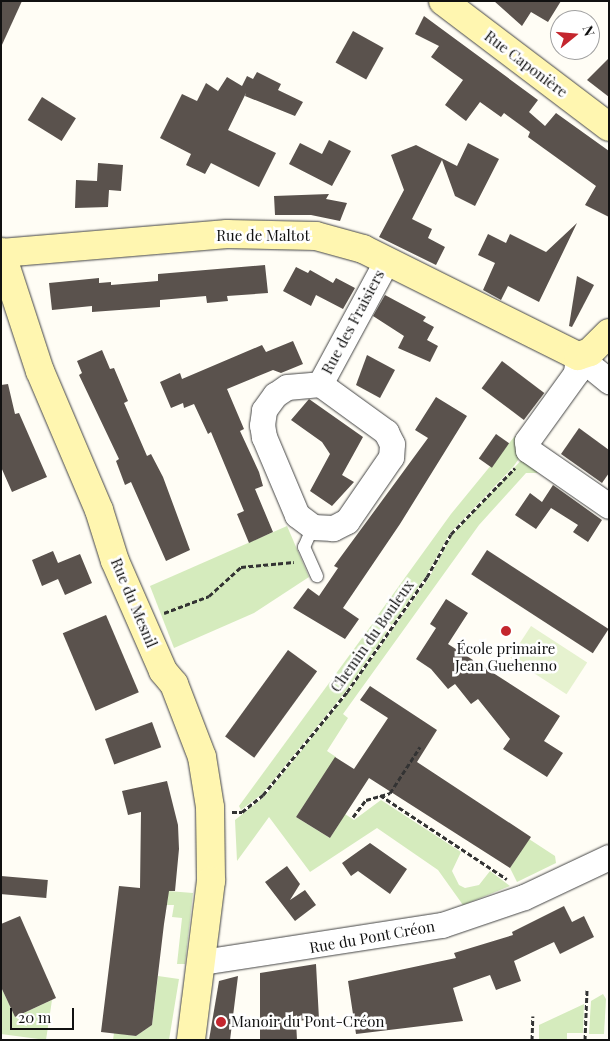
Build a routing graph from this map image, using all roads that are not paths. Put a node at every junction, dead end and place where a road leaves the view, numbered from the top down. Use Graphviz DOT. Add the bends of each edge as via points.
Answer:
graph roads {
  1 [pos="443,1"];
  2 [pos="609,127"];
  3 [pos="1,253"];
  4 [pos="387,260"];
  5 [pos="609,333"];
  6 [pos="578,356"];
  7 [pos="609,381"];
  8 [pos="320,384"];
  9 [pos="609,506"];
  10 [pos="313,526"];
  11 [pos="317,576"];
  12 [pos="600,862"];
  13 [pos="202,962"];
  14 [pos="192,1040"];
  1 -- 2 [label="street, Rue Caponière"];
  3 -- 4 [label="street, Rue de Maltot" via="227,234 285,233 340,241"];
  3 -- 13 [label="street, Rue du Mesnil" via="40,371 99,510 115,561 163,671 178,693 202,758 210,808 211,881"];
  4 -- 6 [label="street, Rue de Maltot"];
  4 -- 8 [label="street, Rue des Fraisiers"];
  5 -- 6 [label="street" via="590,352"];
  6 -- 7 [label="street"];
  6 -- 9 [label="street" via="576,372 527,441 528,450"];
  8 -- 10 [label="street, Rue des Fraisiers" via="294,386 275,395 264,410 262,425 293,507 303,521"];
  8 -- 10 [label="street, Rue des Fraisiers" via="386,432 392,444 391,457 347,521 333,528"];
  10 -- 11 [label="lane" via="304,546"];
  12 -- 13 [label="street, Rue du Pont Créon" via="524,897 442,925 389,936"];
  13 -- 14 [label="street"];
}
